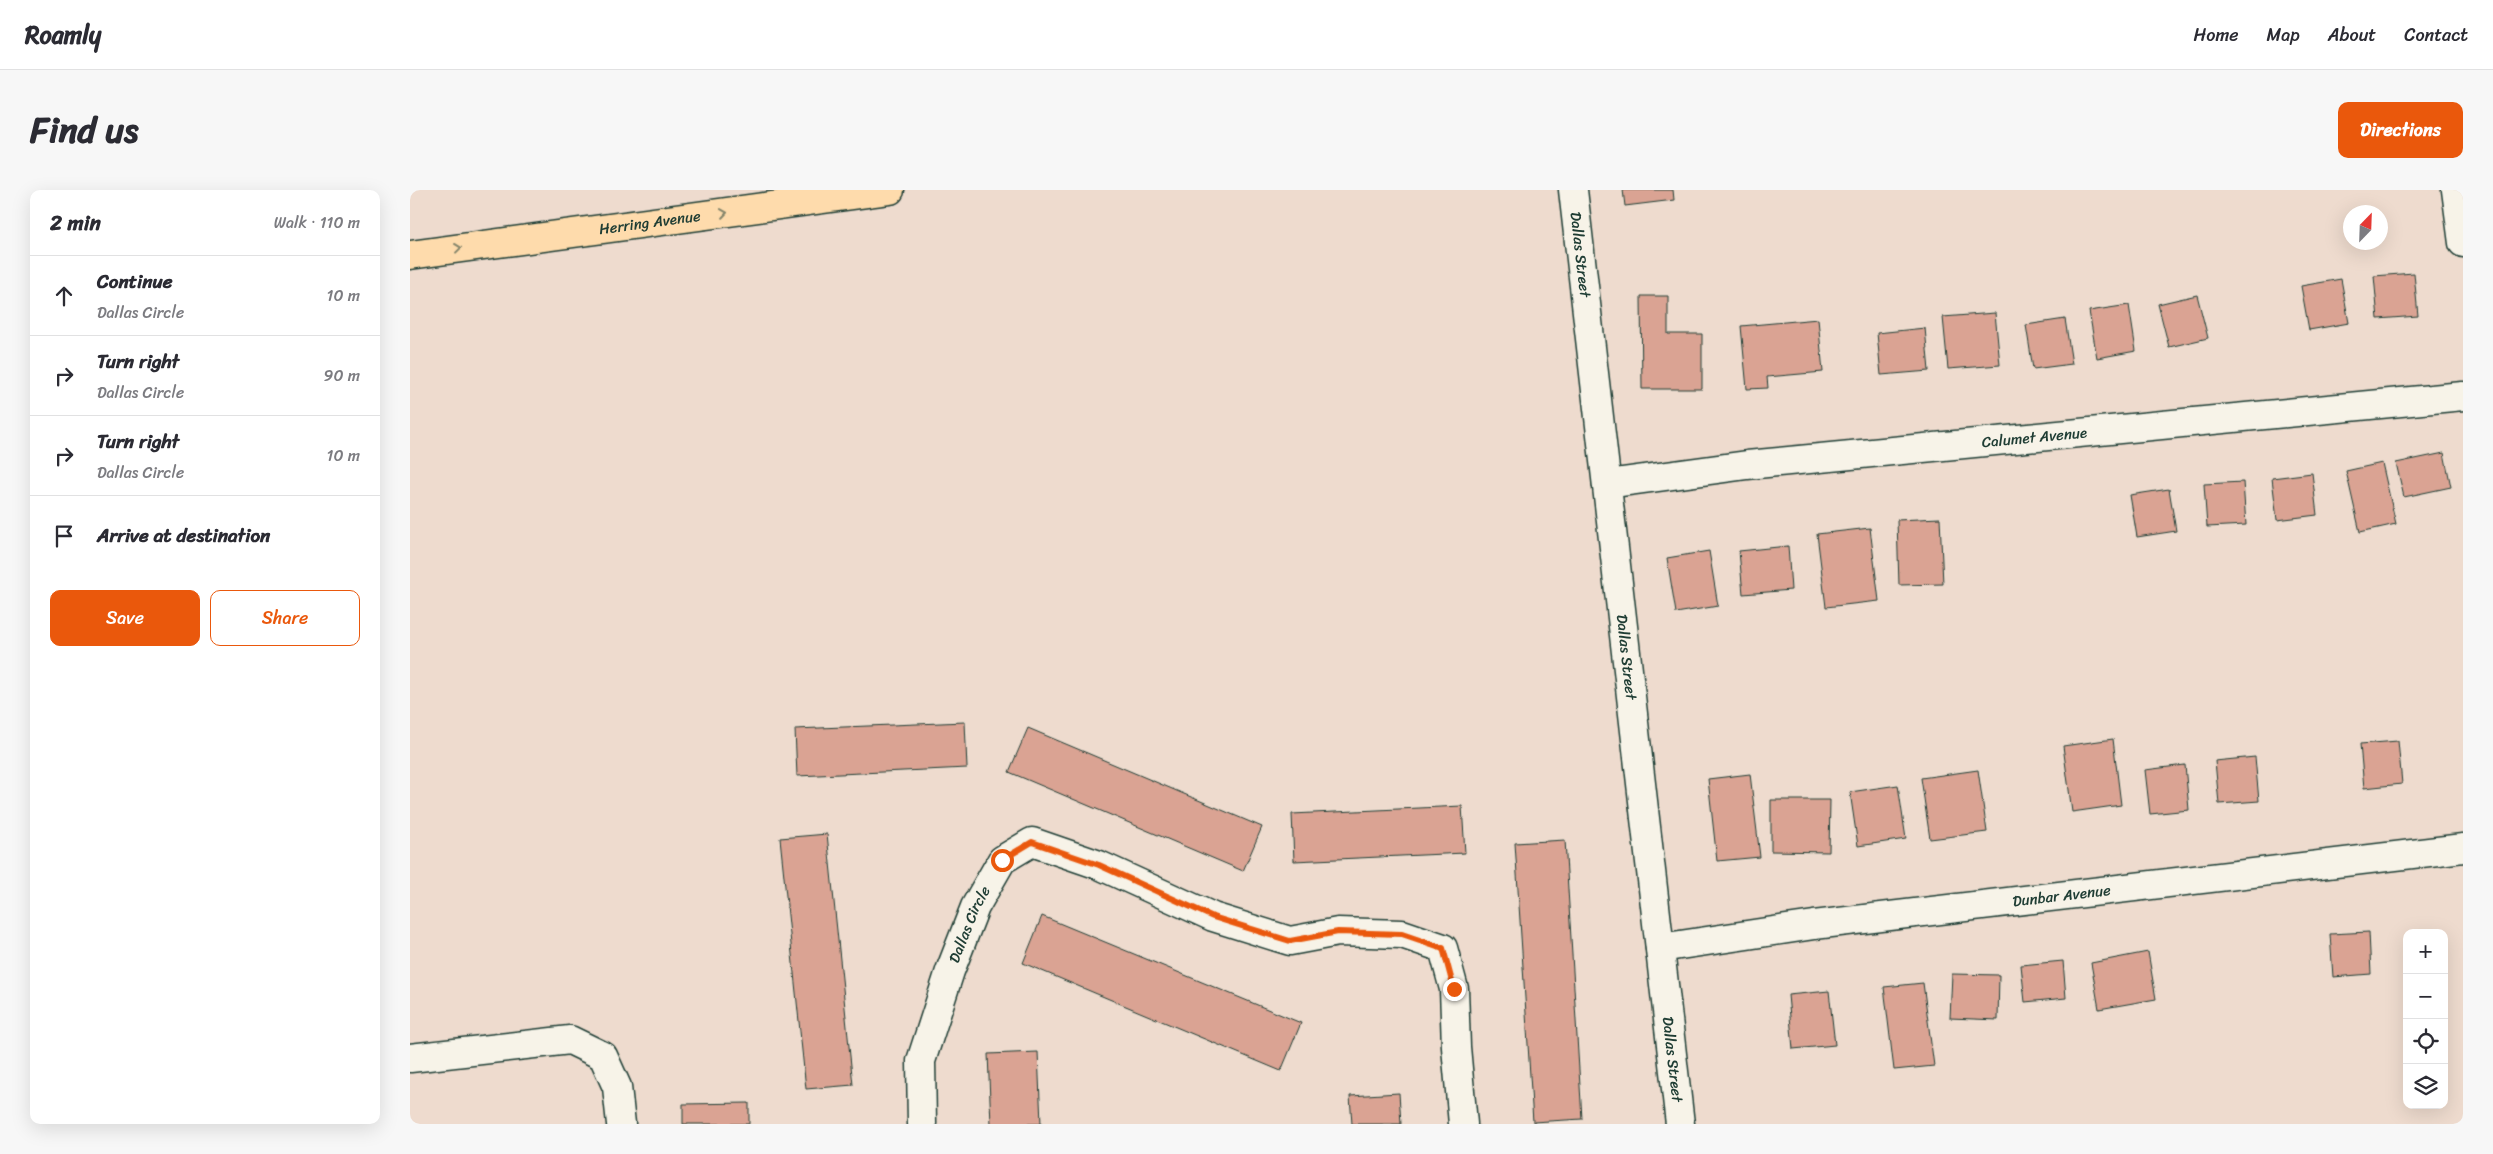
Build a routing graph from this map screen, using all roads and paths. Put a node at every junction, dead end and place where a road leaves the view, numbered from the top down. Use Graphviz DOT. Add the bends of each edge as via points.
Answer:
graph roads {
  1 [pos="890,190"];
  2 [pos="1573,190"];
  3 [pos="2456,190"];
  4 [pos="2463,243"];
  5 [pos="410,255"];
  6 [pos="2463,396"];
  7 [pos="1607,484"];
  8 [pos="2463,848"];
  9 [pos="1660,948"];
  10 [pos="410,1058"];
  11 [pos="621,1124"];
  12 [pos="922,1124"];
  13 [pos="1463,1124"];
  14 [pos="1680,1124"];
  5 -- 1 [label="main road, Herring Avenue, one-way"];
  2 -- 7 [label="street, Dallas Street"];
  3 -- 4 [label="street"];
  6 -- 7 [label="street, Calumet Avenue" via="1747,465"];
  7 -- 9 [label="street, Dallas Street"];
  8 -- 9 [label="street, Dunbar Avenue" via="1814,925"];
  9 -- 14 [label="street, Dallas Street"];
  10 -- 11 [label="street" via="570,1040 603,1056 617,1087"];
  12 -- 13 [label="street, Dallas Circle" via="921,1061 950,971 976,907 1002,860 1032,842 1099,865 1213,917 1290,941 1338,932 1402,934 1443,948 1454,989"];
}
